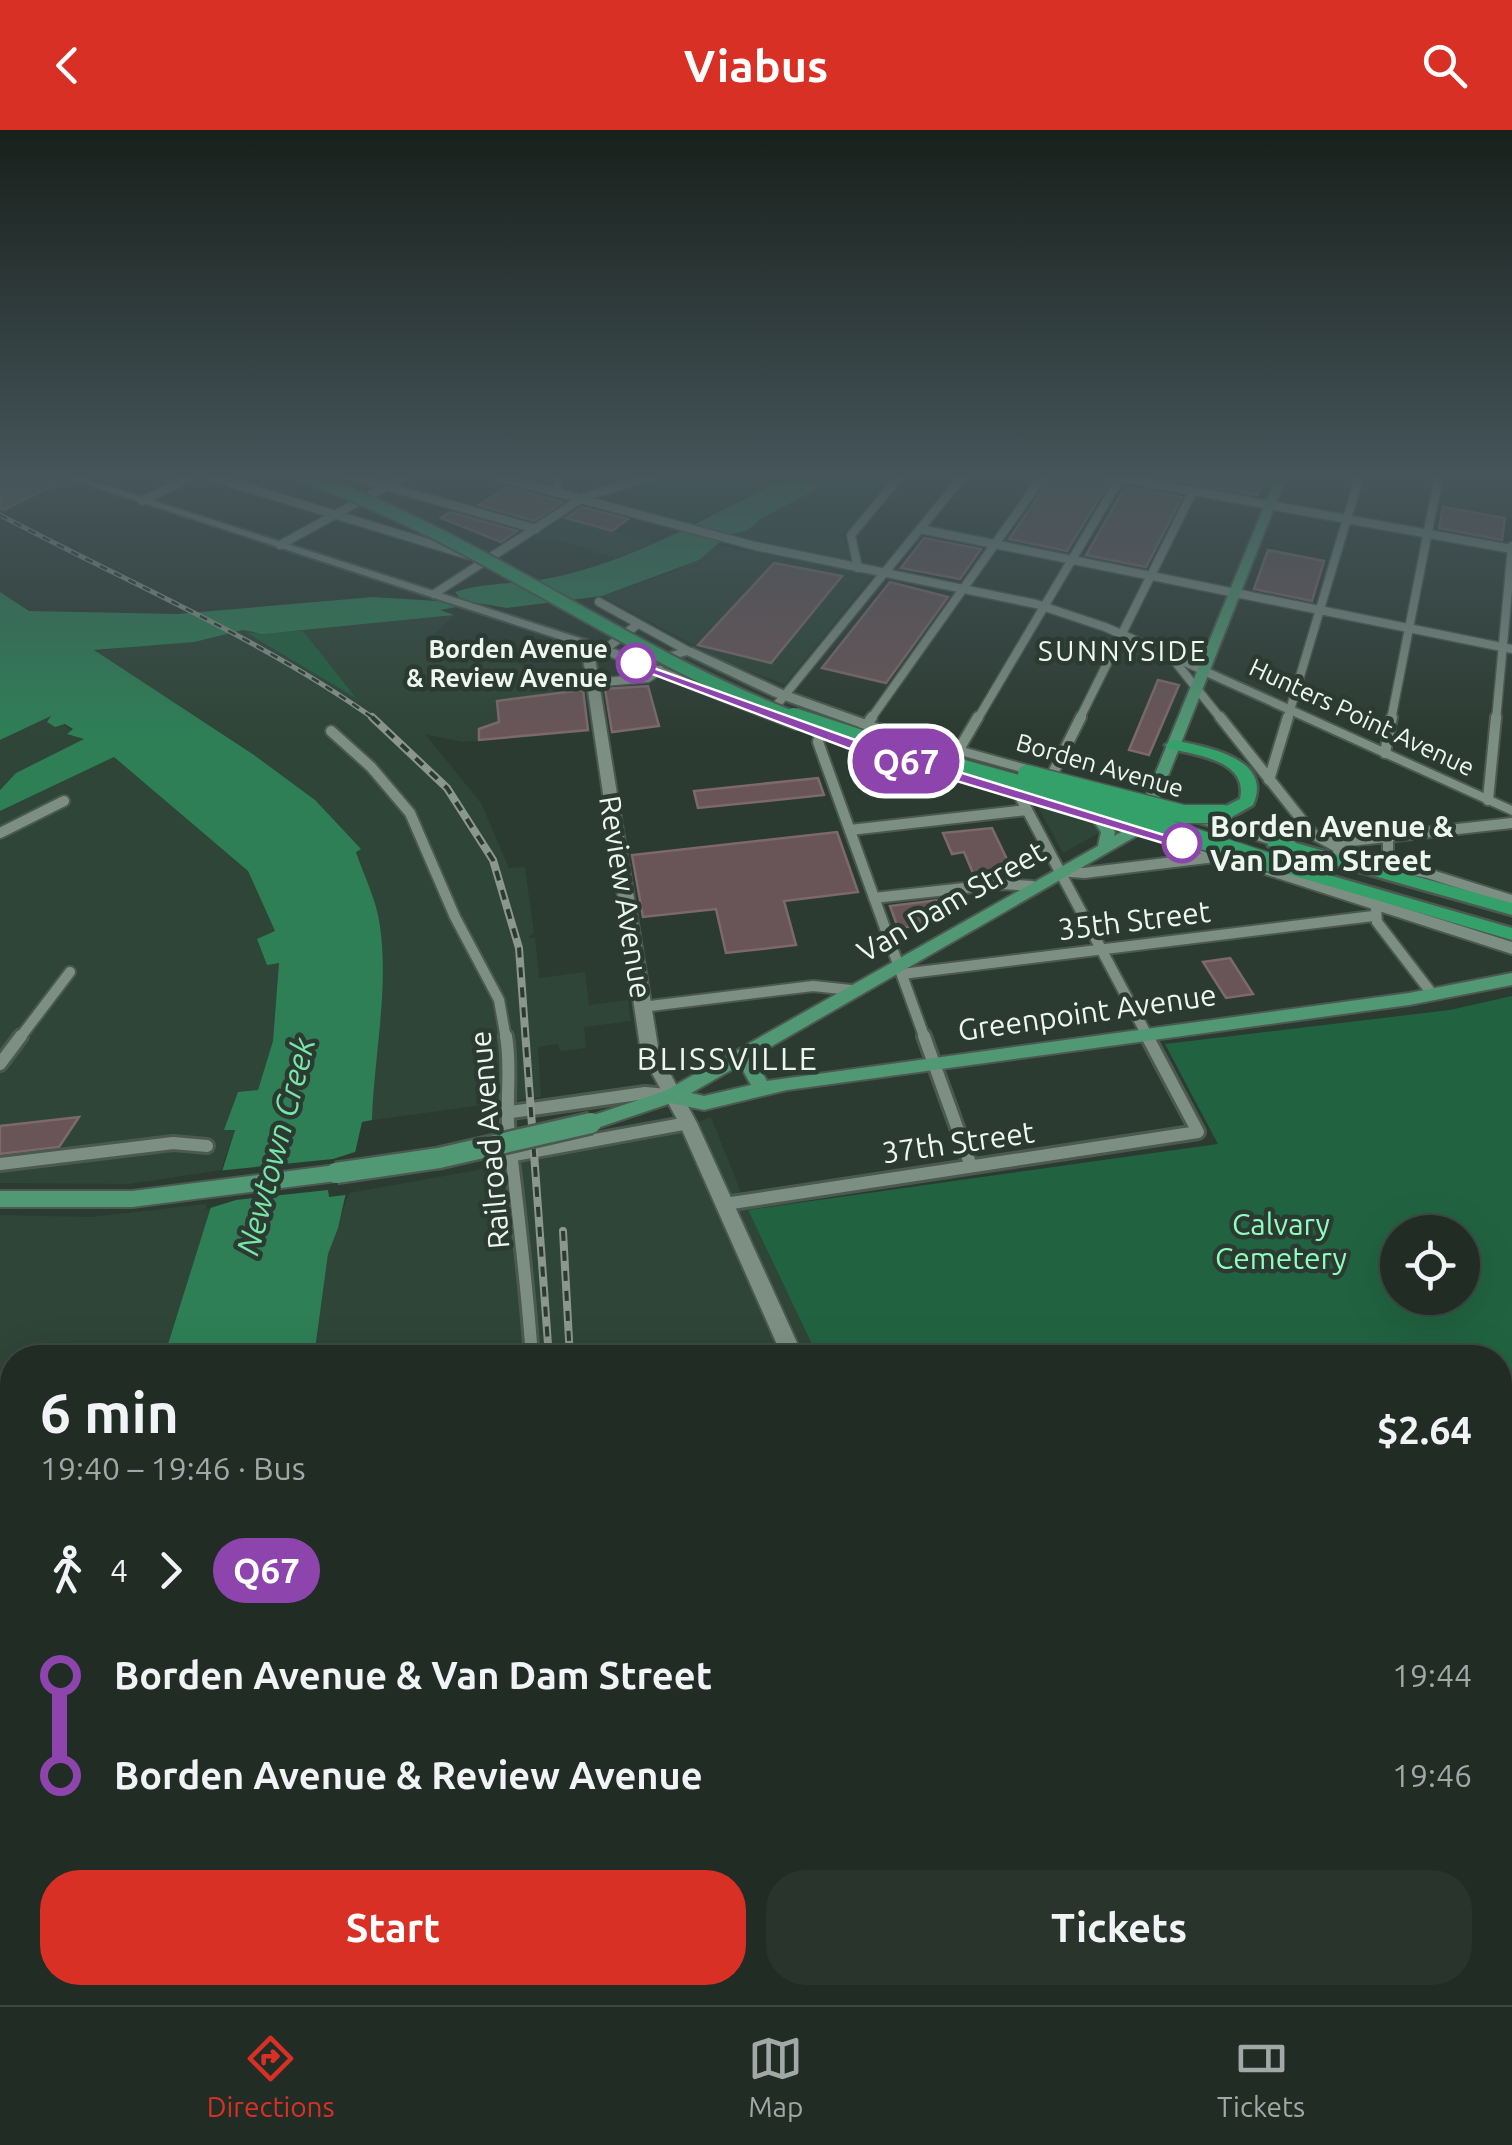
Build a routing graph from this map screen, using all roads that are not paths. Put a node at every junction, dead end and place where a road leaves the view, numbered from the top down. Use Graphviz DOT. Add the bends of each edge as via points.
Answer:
graph roads {
  1 [pos="334,562"];
  2 [pos="485,562"];
  3 [pos="492,562"];
  4 [pos="513,562"];
  5 [pos="833,562"];
  6 [pos="857,562"];
  7 [pos="893,562"];
  8 [pos="981,562"];
  9 [pos="1069,562"];
  10 [pos="1084,562"];
  11 [pos="1158,562"];
  12 [pos="1246,562"];
  13 [pos="1334,562"];
  14 [pos="1423,562"];
  15 [pos="1511,562"];
  16 [pos="858,568"];
  17 [pos="885,573"];
  18 [pos="1151,576"];
  19 [pos="963,588"];
  20 [pos="1234,592"];
  21 [pos="441,597"];
  22 [pos="599,602"];
  23 [pos="1043,606"];
  24 [pos="1320,610"];
  25 [pos="638,624"];
  26 [pos="1410,628"];
  27 [pos="1122,634"];
  28 [pos="1507,648"];
  29 [pos="604,650"];
  30 [pos="684,654"];
  31 [pos="1171,656"];
  32 [pos="660,670"];
  33 [pos="1203,670"];
  34 [pos="690,680"];
  35 [pos="593,683"];
  36 [pos="1197,686"];
  37 [pos="786,696"];
  38 [pos="1291,709"];
  39 [pos="770,714"];
  40 [pos="867,726"];
  41 [pos="330,732"];
  42 [pos="820,734"];
  43 [pos="852,744"];
  44 [pos="1174,745"];
  45 [pos="957,752"];
  46 [pos="1385,753"];
  47 [pos="982,766"];
  48 [pos="945,772"];
  49 [pos="1052,776"];
  50 [pos="1269,780"];
  51 [pos="1017,791"];
  52 [pos="1041,798"];
  53 [pos="1488,800"];
  54 [pos="64,801"];
  55 [pos="1150,804"];
  56 [pos="1027,810"];
  57 [pos="1512,811"];
  58 [pos="1096,815"];
  59 [pos="1512,823"];
  60 [pos="1136,828"];
  61 [pos="850,830"];
  62 [pos="1310,831"];
  63 [pos="0,833"];
  64 [pos="1388,837"];
  65 [pos="1105,847"];
  66 [pos="1278,854"];
  67 [pos="1223,856"];
  68 [pos="1396,868"];
  69 [pos="1059,871"];
  70 [pos="1429,874"];
  71 [pos="1032,886"];
  72 [pos="874,898"];
  73 [pos="1511,901"];
  74 [pos="1375,910"];
  75 [pos="1512,922"];
  76 [pos="1512,941"];
  77 [pos="1102,950"];
  78 [pos="900,968"];
  79 [pos="70,972"];
  80 [pos="1512,978"];
  81 [pos="850,990"];
  82 [pos="1433,995"];
  83 [pos="642,1007"];
  84 [pos="1148,1034"];
  85 [pos="742,1053"];
  86 [pos="1,1061"];
  87 [pos="934,1063"];
  88 [pos="763,1088"];
  89 [pos="671,1096"];
  90 [pos="511,1112"];
  91 [pos="688,1123"];
  92 [pos="207,1146"];
  93 [pos="514,1155"];
  94 [pos="0,1164"];
  95 [pos="972,1166"];
  96 [pos="9,1200"];
  97 [pos="725,1204"];
  98 [pos="531,1345"];
  99 [pos="788,1345"];
  1 -- 21 [label="main road, Borden Avenue"];
  2 -- 21 [label="street"];
  3 -- 66 [label="highway, bridge" via="686,670 780,712 886,749"];
  4 -- 47 [label="highway" via="739,684 853,728"];
  5 -- 16 [label="street, Hunters Point Avenue"];
  6 -- 16 [label="street"];
  7 -- 17 [label="street"];
  8 -- 19 [label="street"];
  9 -- 23 [label="street"];
  10 -- 18 [label="street"];
  11 -- 18 [label="street"];
  12 -- 20 [label="main road, Van Dam Street"];
  13 -- 24 [label="street"];
  14 -- 26 [label="street"];
  15 -- 28 [label="street"];
  16 -- 17 [label="street, Hunters Point Avenue"];
  17 -- 19 [label="street, Hunters Point Avenue"];
  17 -- 37 [label="street"];
  18 -- 20 [label="street"];
  18 -- 27 [label="street"];
  19 -- 23 [label="street, Hunters Point Avenue"];
  19 -- 40 [label="street"];
  20 -- 24 [label="street"];
  20 -- 33 [label="main road, Van Dam Street"];
  21 -- 29 [label="main road, Borden Avenue"];
  22 -- 25 [label="street, Borden Avenue"];
  23 -- 27 [label="street, Hunters Point Avenue"];
  23 -- 45 [label="street"];
  24 -- 26 [label="street"];
  24 -- 38 [label="street"];
  25 -- 29 [label="street"];
  25 -- 30 [label="street, Borden Avenue"];
  26 -- 28 [label="street"];
  26 -- 46 [label="street"];
  27 -- 31 [label="street, Hunters Point Avenue"];
  27 -- 49 [label="street"];
  28 -- 53 [label="street"];
  29 -- 30 [label="main road, Borden Avenue" via="651,660"];
  29 -- 32 [label="main road, Borden Avenue"];
  29 -- 35 [label="main road, Review Avenue" via="589,656"];
  30 -- 32 [label="main road"];
  30 -- 34 [label="main road" via="672,668"];
  30 -- 37 [label="main road, Borden Avenue"];
  31 -- 33 [label="street, Hunters Point Avenue"];
  31 -- 36 [label="street"];
  32 -- 34 [label="main road, Borden Avenue"];
  32 -- 35 [label="street" via="648,678"];
  33 -- 36 [label="main road, Van Dam Street"];
  33 -- 38 [label="main road, Hunters Point Avenue"];
  34 -- 39 [label="main road, Borden Avenue"];
  35 -- 83 [label="main road, Review Avenue"];
  36 -- 44 [label="main road, Van Dam Street"];
  36 -- 50 [label="street"];
  37 -- 39 [label="street"];
  37 -- 40 [label="main road, Borden Avenue"];
  38 -- 46 [label="main road, Hunters Point Avenue"];
  38 -- 50 [label="street"];
  39 -- 42 [label="main road, Borden Avenue"];
  40 -- 43 [label="street"];
  40 -- 45 [label="main road, Borden Avenue"];
  41 -- 90 [label="street, Railroad Avenue" via="392,788 426,841 455,917 500,1000"];
  42 -- 43 [label="main road, Borden Avenue"];
  42 -- 61 [label="street"];
  43 -- 48 [label="main road, Borden Avenue"];
  44 -- 47 [label="highway, bridge" via="1223,758 1248,776 1247,802 1224,814 1182,814"];
  44 -- 55 [label="main road, Van Dam Street"];
  45 -- 48 [label="street"];
  45 -- 49 [label="main road, Borden Avenue"];
  46 -- 53 [label="main road, Hunters Point Avenue"];
  47 -- 66 [label="highway, bridge"];
  48 -- 51 [label="main road, Borden Avenue"];
  49 -- 52 [label="street"];
  49 -- 55 [label="main road, Borden Avenue"];
  50 -- 62 [label="street"];
  51 -- 52 [label="main road, Borden Avenue"];
  51 -- 56 [label="street"];
  52 -- 58 [label="main road, Borden Avenue"];
  53 -- 57 [label="main road, Hunters Point Avenue"];
  54 -- 63 [label="street"];
  55 -- 60 [label="main road, Van Dam Street"];
  55 -- 66 [label="main road, Borden Avenue"];
  56 -- 61 [label="street"];
  56 -- 69 [label="street"];
  58 -- 60 [label="main road, Borden Avenue"];
  58 -- 65 [label="main road" via="1108,832"];
  59 -- 64 [label="street"];
  60 -- 65 [label="main road, Van Dam Street"];
  60 -- 67 [label="main road, Borden Avenue"];
  61 -- 72 [label="street"];
  62 -- 64 [label="street" via="1340,841"];
  62 -- 68 [label="street" via="1334,848"];
  64 -- 70 [label="street" via="1390,858"];
  65 -- 69 [label="main road, Van Dam Street"];
  66 -- 68 [label="main road, Borden Avenue"];
  66 -- 73 [label="highway"];
  66 -- 75 [label="highway"];
  66 -- 76 [label="highway"];
  67 -- 69 [label="street"];
  67 -- 74 [label="main road, Borden Avenue"];
  68 -- 70 [label="main road"];
  69 -- 71 [label="main road, Van Dam Street"];
  69 -- 77 [label="street"];
  70 -- 73 [label="main road"];
  71 -- 72 [label="street"];
  71 -- 78 [label="main road, Van Dam Street"];
  72 -- 78 [label="street"];
  74 -- 76 [label="main road, Borden Avenue"];
  74 -- 77 [label="street, 35th Street"];
  74 -- 82 [label="street"];
  77 -- 78 [label="street, 35th Street"];
  77 -- 84 [label="street"];
  78 -- 81 [label="main road, Van Dam Street"];
  78 -- 87 [label="street"];
  79 -- 86 [label="street"];
  80 -- 82 [label="main road, Greenpoint Avenue"];
  81 -- 83 [label="street" via="813,986"];
  81 -- 85 [label="main road, Van Dam Street"];
  82 -- 84 [label="main road, Greenpoint Avenue"];
  83 -- 89 [label="main road, Review Avenue" via="650,1053"];
  84 -- 87 [label="main road, Greenpoint Avenue"];
  84 -- 95 [label="street, 37th Street" via="1198,1132"];
  85 -- 88 [label="main road"];
  85 -- 89 [label="main road, Van Dam Street"];
  87 -- 88 [label="main road, Greenpoint Avenue"];
  87 -- 95 [label="street"];
  88 -- 89 [label="main road, Greenpoint Avenue" via="704,1102"];
  89 -- 90 [label="street, Greenpoint Avenue" via="645,1093"];
  89 -- 91 [label="main road, Review Avenue"];
  89 -- 96 [label="main road, Greenpoint Avenue, bridge" via="591,1123 397,1165 132,1199"];
  90 -- 93 [label="street, Railroad Avenue"];
  91 -- 93 [label="street"];
  91 -- 97 [label="main road, Review Avenue"];
  92 -- 94 [label="street" via="173,1142"];
  93 -- 98 [label="street, Railroad Avenue"];
  95 -- 97 [label="street, 37th Street"];
  97 -- 99 [label="main road, Review Avenue"];
}
